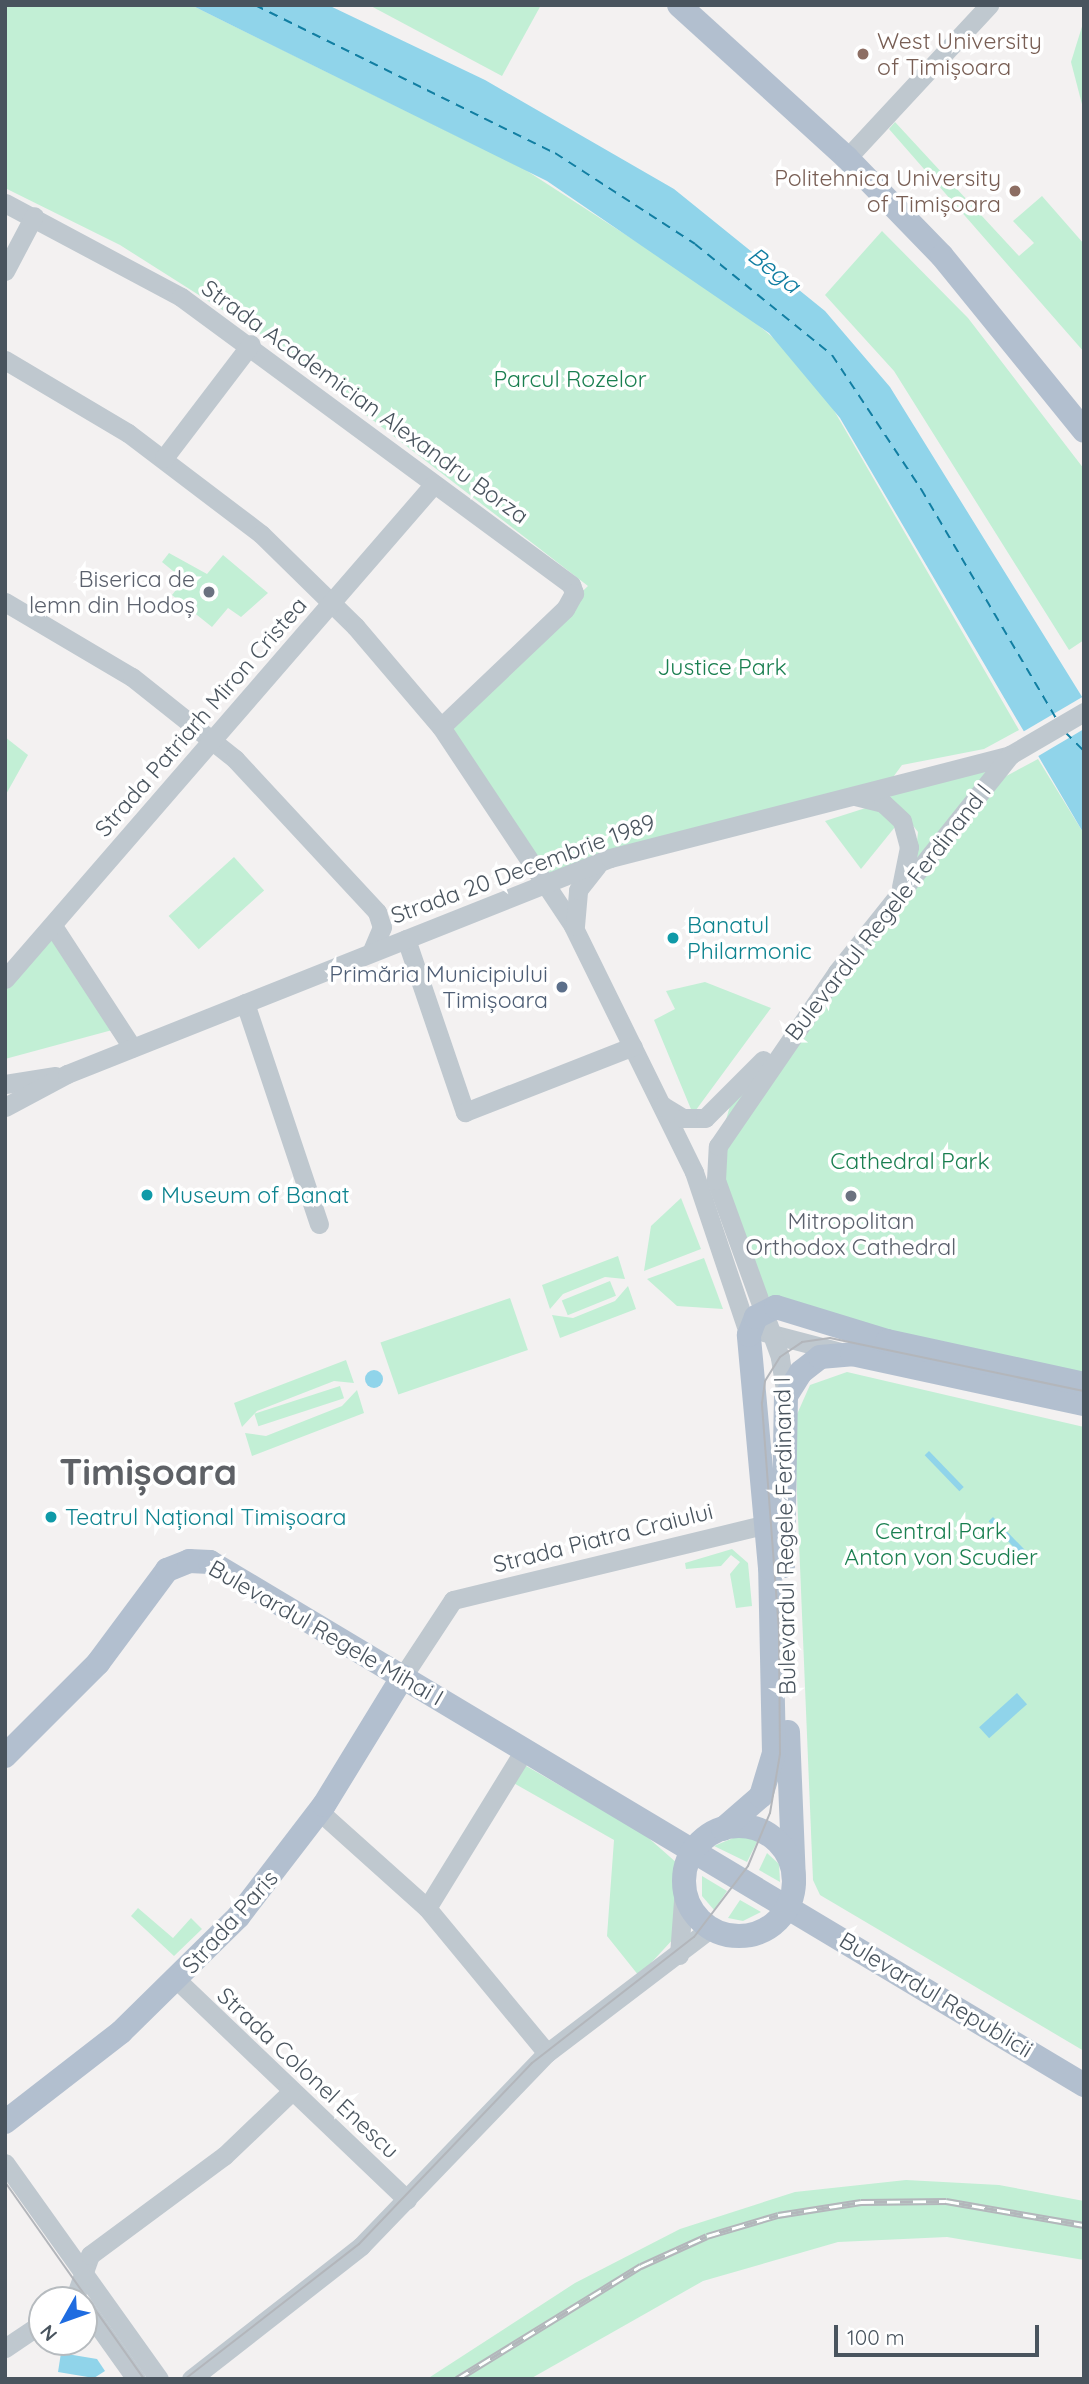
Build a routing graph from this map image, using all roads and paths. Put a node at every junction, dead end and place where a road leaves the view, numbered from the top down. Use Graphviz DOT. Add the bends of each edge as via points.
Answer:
graph roads {
  1 [pos="680,5"];
  2 [pos="989,5"];
  3 [pos="846,158"];
  4 [pos="5,203"];
  5 [pos="34,216"];
  6 [pos="5,271"];
  7 [pos="251,344"];
  8 [pos="5,360"];
  9 [pos="1082,432"];
  10 [pos="164,458"];
  11 [pos="433,485"];
  12 [pos="5,602"];
  13 [pos="333,603"];
  14 [pos="1084,712"];
  15 [pos="441,727"];
  16 [pos="214,739"];
  17 [pos="1010,755"];
  18 [pos="840,799"];
  19 [pos="616,856"];
  20 [pos="546,883"];
  21 [pos="900,891"];
  22 [pos="53,926"];
  23 [pos="405,939"];
  24 [pos="580,940"];
  25 [pos="372,951"];
  26 [pos="5,979"];
  27 [pos="242,1009"];
  28 [pos="633,1046"];
  29 [pos="132,1047"];
  30 [pos="781,1050"];
  31 [pos="67,1074"];
  32 [pos="5,1084"];
  33 [pos="663,1106"];
  34 [pos="5,1107"];
  35 [pos="319,1224"];
  36 [pos="756,1285"];
  37 [pos="791,1312"];
  38 [pos="755,1321"];
  39 [pos="852,1354"];
  40 [pos="1079,1380"];
  41 [pos="786,1396"];
  42 [pos="1084,1404"];
  43 [pos="767,1524"];
  44 [pos="403,1676"];
  45 [pos="525,1749"];
  46 [pos="5,1755"];
  47 [pos="320,1812"];
  48 [pos="723,1829"];
  49 [pos="694,1850"];
  50 [pos="793,1882"];
  51 [pos="684,1887"];
  52 [pos="787,1906"];
  53 [pos="427,1908"];
  54 [pos="710,1928"];
  55 [pos="678,1955"];
  56 [pos="177,1980"];
  57 [pos="547,2053"];
  58 [pos="1084,2085"];
  59 [pos="291,2092"];
  60 [pos="5,2122"];
  61 [pos="5,2163"];
  62 [pos="407,2200"];
  63 [pos="84,2273"];
  64 [pos="82,2286"];
  65 [pos="98,2327"];
  66 [pos="28,2332"];
  67 [pos="5,2348"];
  68 [pos="136,2379"];
  69 [pos="159,2379"];
  70 [pos="191,2379"];
  1 -- 3 [label="main road"];
  2 -- 3 [label="street"];
  3 -- 9 [label="main road" via="942,256"];
  4 -- 5 [label="street, Strada Academician Alexandru Borza"];
  5 -- 6 [label="street"];
  5 -- 7 [label="street, Strada Academician Alexandru Borza" via="181,297"];
  7 -- 10 [label="street"];
  7 -- 11 [label="street, Strada Academician Alexandru Borza"];
  8 -- 10 [label="street"];
  10 -- 13 [label="street" via="261,534"];
  11 -- 13 [label="street, Strada Patriarh Miron Cristea"];
  11 -- 15 [label="street, Strada Academician Alexandru Borza" via="565,579 574,593"];
  12 -- 16 [label="street" via="132,677"];
  13 -- 15 [label="street"];
  13 -- 16 [label="street, Strada Patriarh Miron Cristea"];
  14 -- 17 [label="street"];
  15 -- 20 [label="street"];
  16 -- 22 [label="street, Strada Patriarh Miron Cristea"];
  16 -- 25 [label="street" via="377,912 382,927"];
  17 -- 18 [label="street, Strada 20 Decembrie 1989"];
  17 -- 21 [label="street, Bulevardul Regele Ferdinand I"];
  18 -- 19 [label="street, Strada 20 Decembrie 1989"];
  18 -- 21 [label="street" via="876,799 902,821 909,848"];
  19 -- 20 [label="street, Strada 20 Decembrie 1989"];
  19 -- 24 [label="street" via="593,869 578,890 573,914"];
  20 -- 23 [label="street, Strada 20 Decembrie 1989"];
  20 -- 24 [label="street"];
  21 -- 30 [label="street, Bulevardul Regele Ferdinand I"];
  22 -- 26 [label="street, Strada Patriarh Miron Cristea"];
  22 -- 29 [label="street"];
  23 -- 25 [label="street, Strada 20 Decembrie 1989"];
  23 -- 28 [label="street" via="465,1112"];
  24 -- 28 [label="street, Bulevardul Regele Ferdinand I"];
  25 -- 27 [label="street, Strada 20 Decembrie 1989"];
  27 -- 29 [label="street, Strada 20 Decembrie 1989"];
  27 -- 35 [label="street"];
  28 -- 33 [label="street, Bulevardul Regele Ferdinand I"];
  29 -- 31 [label="street, Strada 20 Decembrie 1989"];
  30 -- 33 [label="street" via="768,1054 705,1118 683,1118"];
  30 -- 36 [label="street, Bulevardul Regele Ferdinand I" via="715,1158 716,1180"];
  31 -- 32 [label="street, Strada 20 Decembrie 1989"];
  31 -- 34 [label="street, Strada 20 Decembrie 1989"];
  33 -- 38 [label="street, Bulevardul Regele Ferdinand I"];
  36 -- 37 [label="street"];
  36 -- 38 [label="street, Bulevardul Regele Ferdinand I"];
  37 -- 38 [label="main road"];
  37 -- 40 [label="main road" via="887,1341"];
  38 -- 39 [label="street"];
  38 -- 41 [label="street, Bulevardul Regele Ferdinand I"];
  38 -- 43 [label="main road, Bulevardul Regele Ferdinand I"];
  39 -- 41 [label="main road" via="809,1364"];
  39 -- 42 [label="main road"];
  41 -- 50 [label="main road, Bulevardul Regele Ferdinand I" via="783,1560"];
  43 -- 44 [label="street, Strada Piatra Craiului" via="451,1601"];
  43 -- 48 [label="main road, Bulevardul Regele Ferdinand I" via="772,1769 757,1802"];
  44 -- 45 [label="main road, Bulevardul Regele Mihai I"];
  44 -- 46 [label="main road, Bulevardul Regele Mihai I" via="222,1568 188,1560 161,1575 98,1664"];
  44 -- 47 [label="main road, Strada Paris"];
  45 -- 49 [label="main road, Bulevardul Regele Mihai I"];
  45 -- 53 [label="street"];
  47 -- 53 [label="street"];
  47 -- 56 [label="main road, Strada Paris" via="261,1891"];
  48 -- 49 [label="main road, Bulevardul Regele Ferdinand I"];
  48 -- 50 [label="main road" via="749,1828 774,1839 790,1862"];
  49 -- 51 [label="main road"];
  49 -- 52 [label="main road, Bulevardul Republicii"];
  50 -- 52 [label="main road, Bulevardul Regele Ferdinand I"];
  51 -- 54 [label="main road" via="694,1914"];
  51 -- 55 [label="street"];
  52 -- 54 [label="main road" via="756,1934"];
  52 -- 58 [label="main road, Bulevardul Republicii"];
  53 -- 57 [label="street"];
  54 -- 55 [label="street"];
  55 -- 57 [label="street"];
  56 -- 59 [label="street, Strada Colonel Enescu"];
  56 -- 60 [label="main road, Strada Paris" via="103,2047"];
  57 -- 62 [label="street"];
  59 -- 62 [label="street, Strada Colonel Enescu"];
  59 -- 63 [label="street" via="224,2156 90,2255"];
  61 -- 63 [label="street"];
  62 -- 70 [label="street" via="316,2286"];
  63 -- 64 [label="street"];
  63 -- 69 [label="street"];
  65 -- 68 [label="street"];
  66 -- 67 [label="street"];
}
